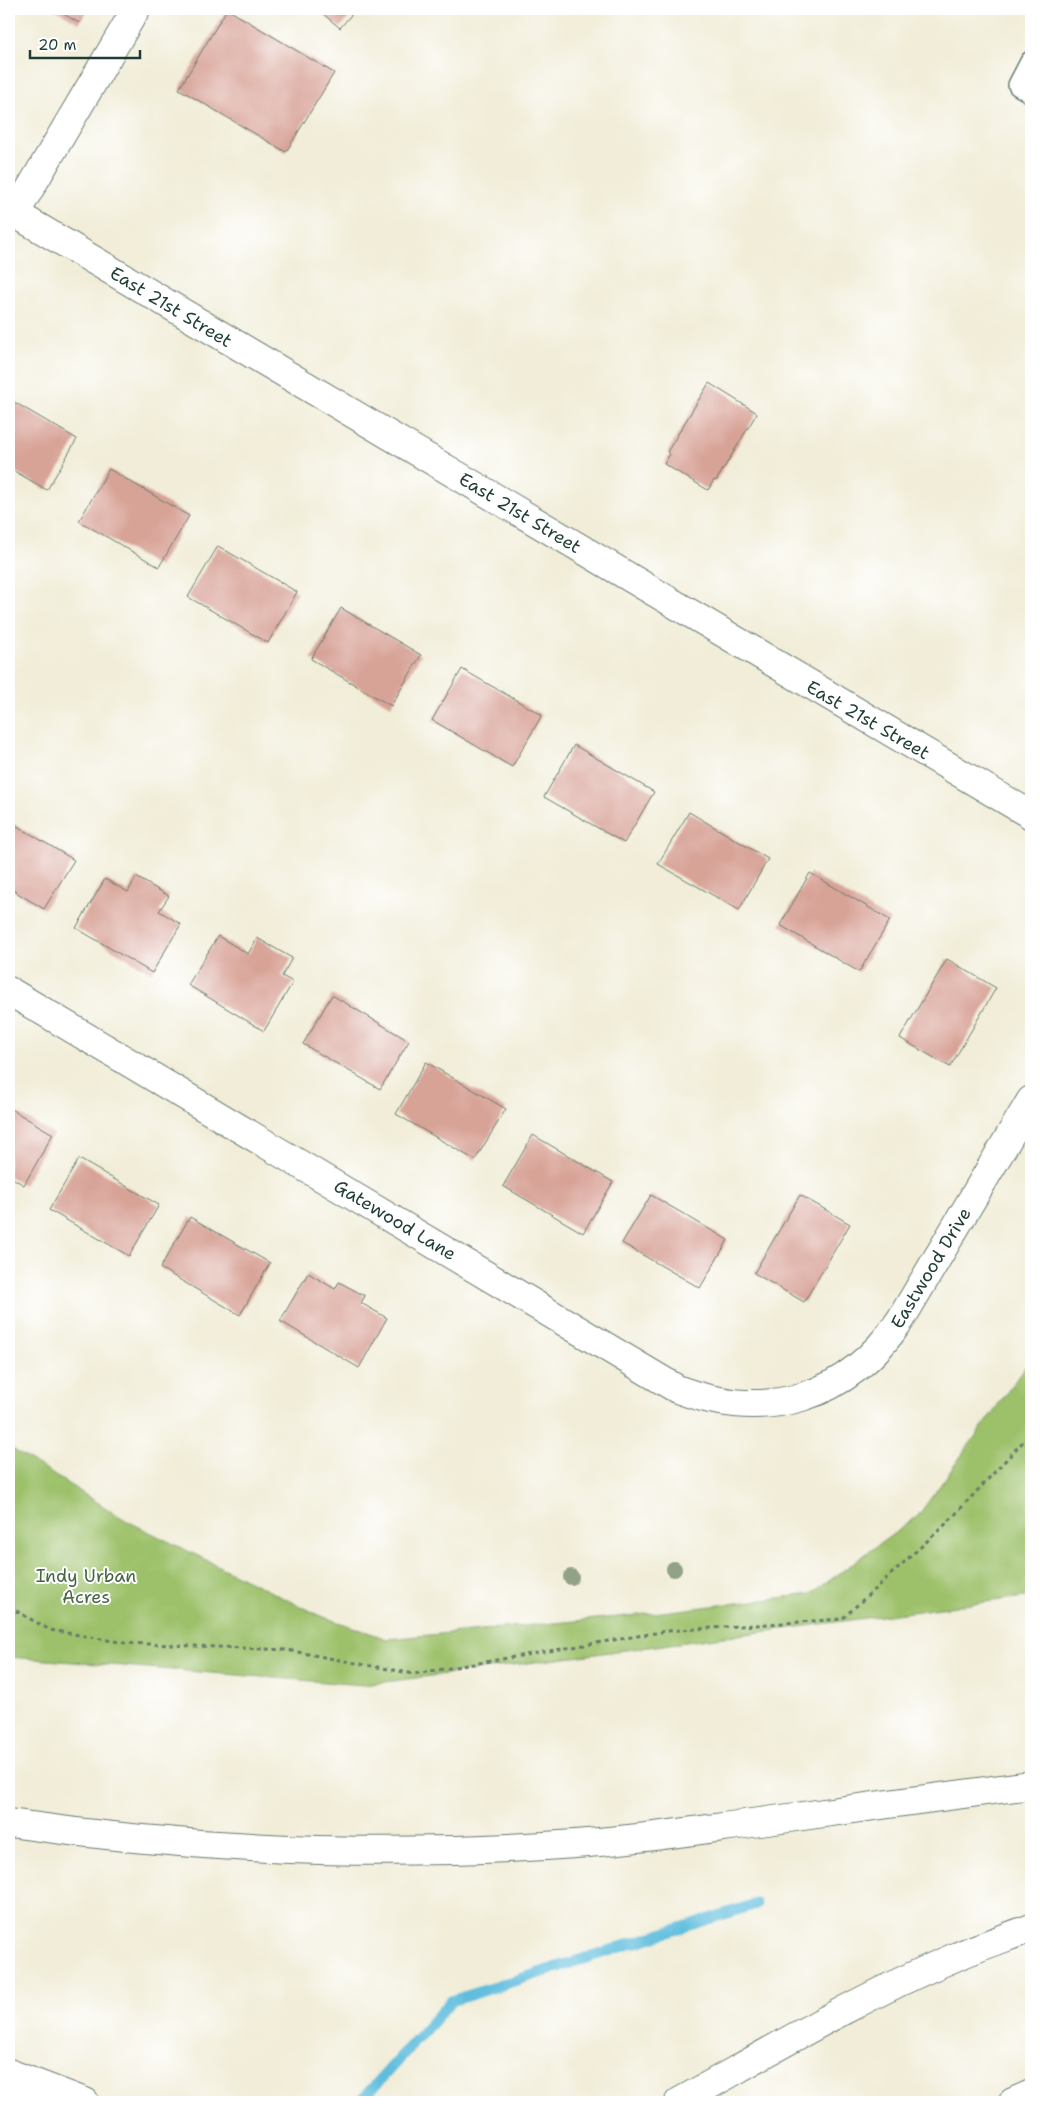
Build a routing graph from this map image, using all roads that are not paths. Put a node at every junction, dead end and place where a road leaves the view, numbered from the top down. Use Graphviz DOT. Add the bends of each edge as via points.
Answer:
graph roads {
  1 [pos="136,9"];
  2 [pos="1031,62"];
  3 [pos="1031,92"];
  4 [pos="12,212"];
  5 [pos="1031,815"];
  6 [pos="9,991"];
  7 [pos="1031,1100"];
  8 [pos="794,1399"];
  9 [pos="1031,1785"];
  10 [pos="9,1823"];
  11 [pos="1031,1928"];
  12 [pos="9,2073"];
  13 [pos="9,2092"];
  14 [pos="1031,2094"];
  15 [pos="30,2102"];
  16 [pos="85,2102"];
  17 [pos="679,2102"];
  18 [pos="1013,2102"];
  1 -- 4 [label="main road"];
  2 -- 3 [label="lane" via="1019,85"];
  4 -- 5 [label="main road, East 21st Street"];
  6 -- 8 [label="main road, Gatewood Lane" via="677,1388 726,1402 760,1404"];
  7 -- 8 [label="main road, Eastwood Drive" via="882,1346 842,1380"];
  9 -- 10 [label="main road" via="657,1836 498,1849 232,1847 82,1834"];
  11 -- 17 [label="main road" via="954,1957 894,1985"];
  12 -- 16 [label="main road"];
  13 -- 15 [label="main road"];
  14 -- 18 [label="main road"];
}
